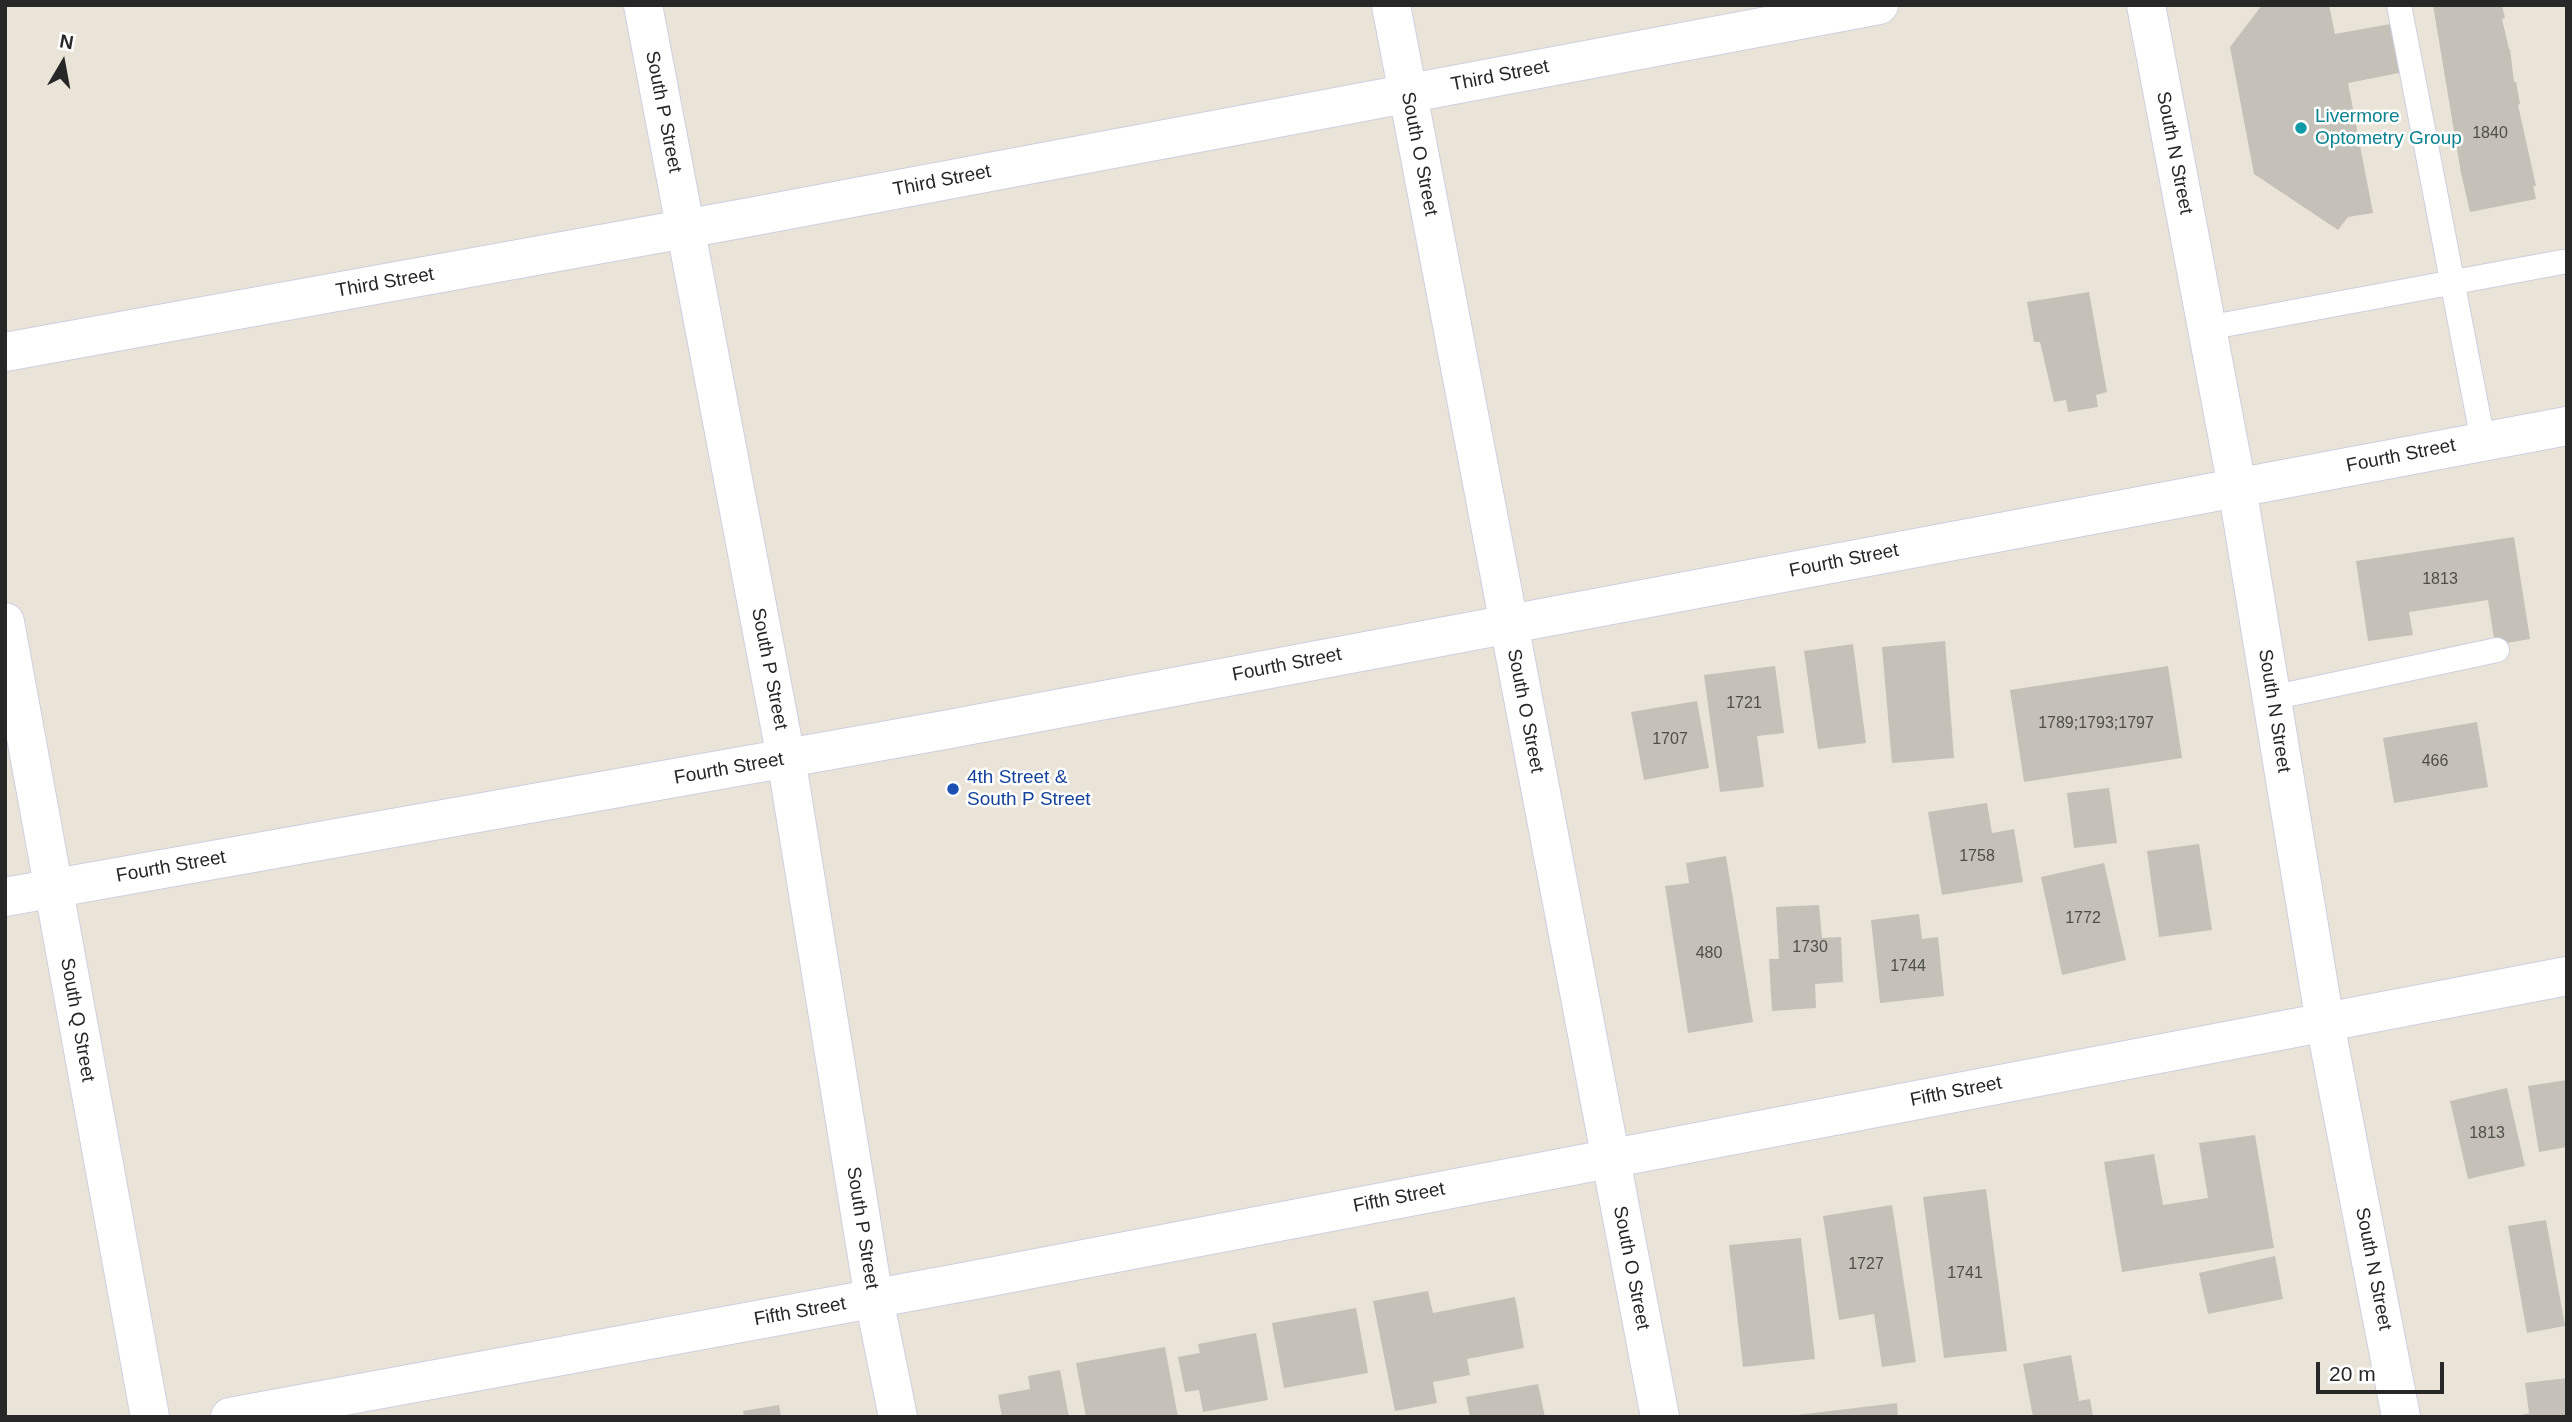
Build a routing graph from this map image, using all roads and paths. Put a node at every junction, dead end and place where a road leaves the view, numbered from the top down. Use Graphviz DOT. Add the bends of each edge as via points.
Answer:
graph roads {
  1 [pos="643,5"];
  2 [pos="1391,5"];
  3 [pos="1879,5"];
  4 [pos="2146,5"];
  5 [pos="2399,5"];
  6 [pos="1408,93"];
  7 [pos="685,229"];
  8 [pos="2562,262"];
  9 [pos="2452,282"];
  10 [pos="2207,328"];
  11 [pos="5,352"];
  12 [pos="2567,425"];
  13 [pos="2483,441"];
  14 [pos="2237,487"];
  15 [pos="5,622"];
  16 [pos="1508,624"];
  17 [pos="2497,650"];
  18 [pos="2271,698"];
  19 [pos="786,758"];
  20 [pos="53,888"];
  21 [pos="5,897"];
  22 [pos="2567,976"];
  23 [pos="2325,1023"];
  24 [pos="1610,1157"];
  25 [pos="874,1299"];
  26 [pos="150,1417"];
  27 [pos="230,1417"];
  28 [pos="898,1417"];
  29 [pos="1660,1417"];
  30 [pos="2401,1417"];
  1 -- 7 [label="street, South P Street"];
  2 -- 6 [label="street, South O Street"];
  3 -- 6 [label="street, Third Street"];
  4 -- 10 [label="street, South N Street"];
  5 -- 9 [label="lane"];
  6 -- 7 [label="street, Third Street"];
  6 -- 16 [label="street, South O Street"];
  7 -- 11 [label="street, Third Street"];
  7 -- 19 [label="street, South P Street"];
  8 -- 9 [label="lane"];
  9 -- 10 [label="lane"];
  9 -- 13 [label="lane"];
  10 -- 14 [label="street, South N Street"];
  12 -- 13 [label="street, Fourth Street"];
  13 -- 14 [label="street, Fourth Street"];
  14 -- 16 [label="street, Fourth Street"];
  14 -- 18 [label="street, South N Street"];
  15 -- 20 [label="street, South Q Street"];
  16 -- 19 [label="street, Fourth Street"];
  16 -- 24 [label="street, South O Street"];
  17 -- 18 [label="lane"];
  18 -- 23 [label="street, South N Street"];
  19 -- 20 [label="street, Fourth Street"];
  19 -- 25 [label="street, South P Street"];
  20 -- 21 [label="street, Fourth Street"];
  20 -- 26 [label="street, South Q Street"];
  22 -- 23 [label="street, Fifth Street"];
  23 -- 24 [label="street, Fifth Street"];
  23 -- 30 [label="street, South N Street"];
  24 -- 25 [label="street, Fifth Street"];
  24 -- 29 [label="street, South O Street"];
  25 -- 27 [label="street, Fifth Street"];
  25 -- 28 [label="street, South P Street"];
}
